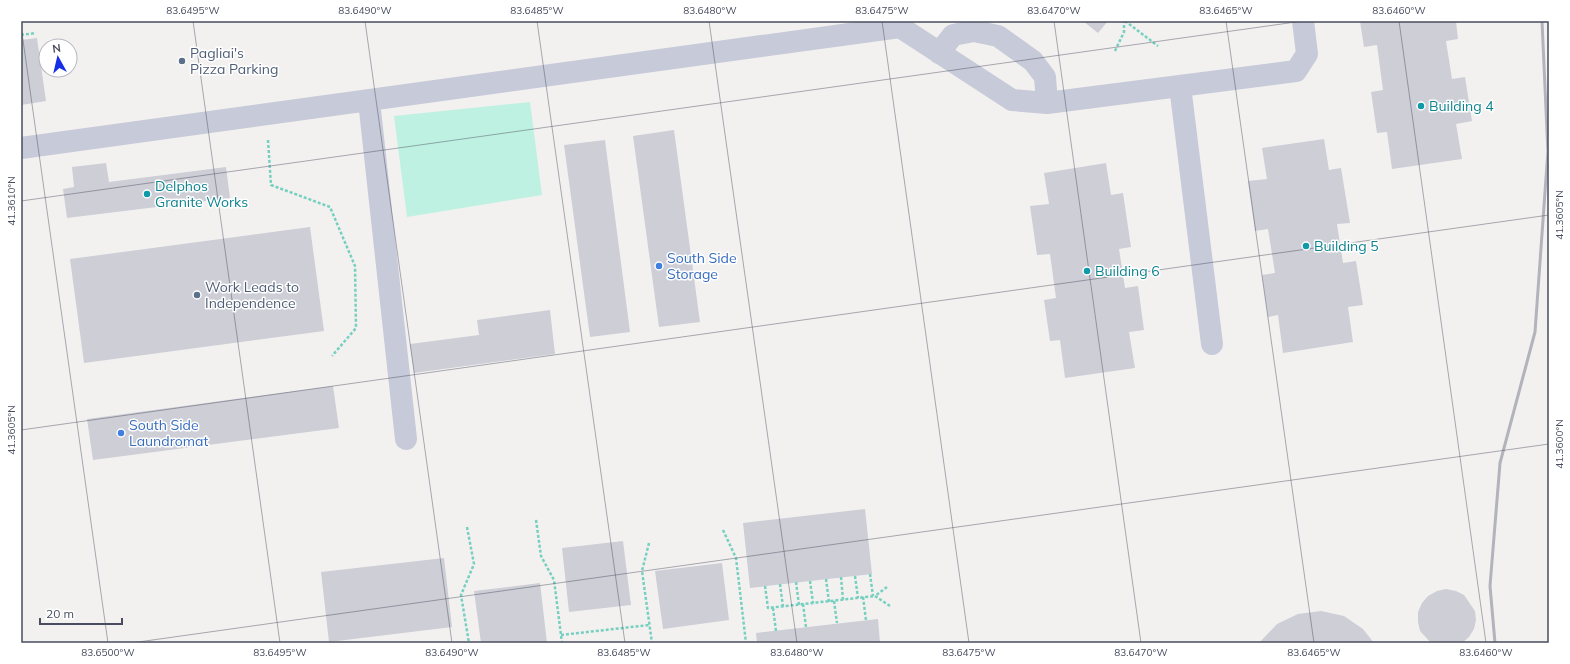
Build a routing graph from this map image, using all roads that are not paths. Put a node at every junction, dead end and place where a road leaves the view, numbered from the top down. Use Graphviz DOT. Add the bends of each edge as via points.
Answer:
graph roads {
  1 [pos="1303,21"];
  2 [pos="900,24"];
  3 [pos="939,53"];
  4 [pos="1180,86"];
  5 [pos="369,101"];
  6 [pos="1047,103"];
  7 [pos="21,148"];
  8 [pos="1212,344"];
  9 [pos="406,439"];
  1 -- 4 [label="lane" via="1307,54 1296,71"];
  2 -- 3 [label="lane"];
  2 -- 5 [label="lane"];
  3 -- 6 [label="lane" via="1012,100"];
  3 -- 6 [label="lane" via="953,35 974,31 998,36 1033,61 1045,77"];
  4 -- 6 [label="lane"];
  4 -- 8 [label="lane"];
  5 -- 7 [label="lane"];
  5 -- 9 [label="lane"];
}
